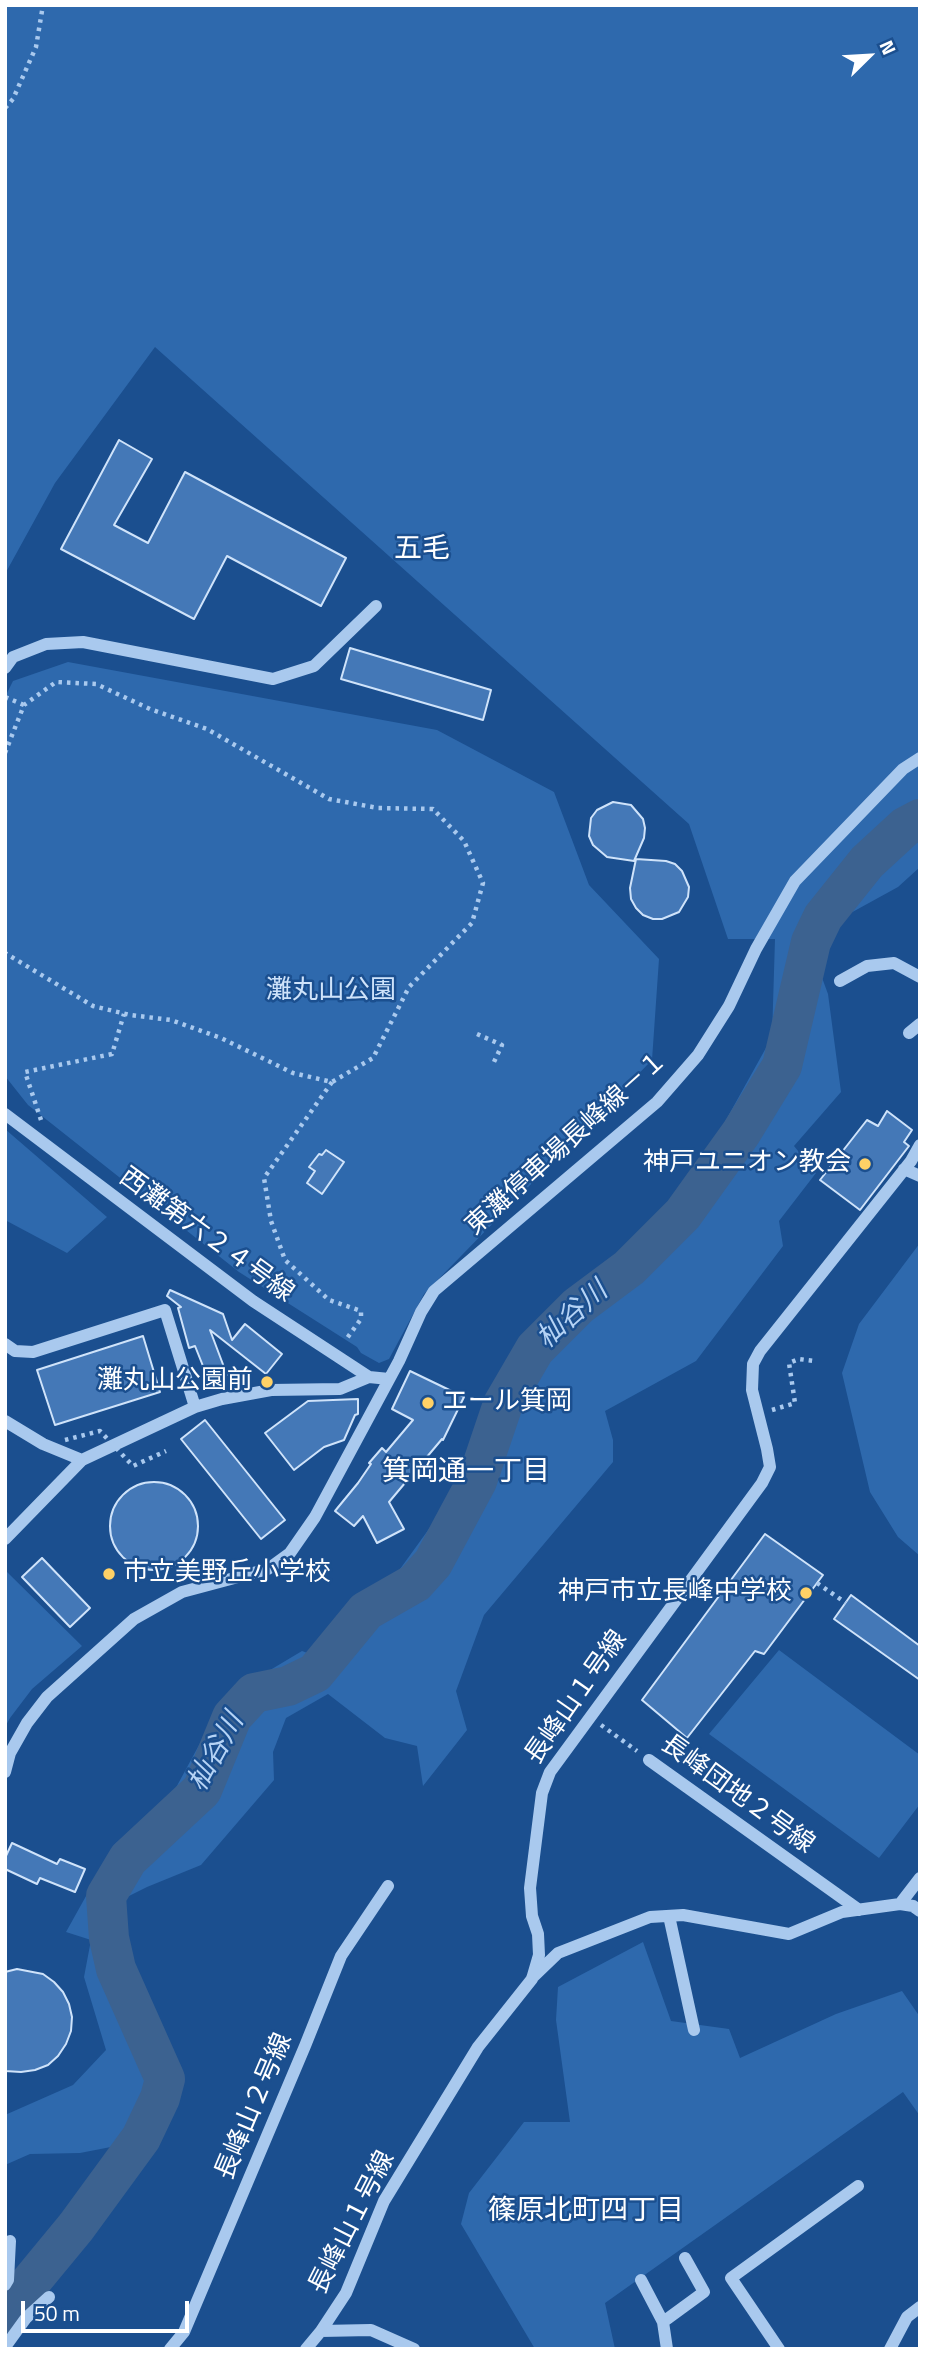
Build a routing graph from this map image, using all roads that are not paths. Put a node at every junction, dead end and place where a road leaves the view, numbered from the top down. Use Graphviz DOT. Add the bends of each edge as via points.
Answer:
graph roads {
  1 [pos="376,606"];
  2 [pos="5,668"];
  3 [pos="920,758"];
  4 [pos="920,977"];
  5 [pos="840,981"];
  6 [pos="920,1024"];
  7 [pos="909,1033"];
  8 [pos="5,1114"];
  9 [pos="920,1145"];
  10 [pos="904,1169"];
  11 [pos="920,1176"];
  12 [pos="5,1344"];
  13 [pos="369,1377"];
  14 [pos="388,1379"];
  15 [pos="195,1407"];
  16 [pos="5,1420"];
  17 [pos="82,1460"];
  18 [pos="5,1539"];
  19 [pos="649,1760"];
  20 [pos="5,1772"];
  21 [pos="920,1878"];
  22 [pos="388,1886"];
  23 [pos="900,1904"];
  24 [pos="859,1910"];
  25 [pos="920,1911"];
  26 [pos="669,1916"];
  27 [pos="532,1979"];
  28 [pos="694,2030"];
  29 [pos="858,2186"];
  30 [pos="10,2241"];
  31 [pos="685,2258"];
  32 [pos="641,2280"];
  33 [pos="5,2284"];
  34 [pos="50,2297"];
  35 [pos="920,2307"];
  36 [pos="663,2322"];
  37 [pos="321,2331"];
  38 [pos="5,2347"];
  39 [pos="170,2349"];
  40 [pos="306,2349"];
  41 [pos="414,2349"];
  42 [pos="667,2349"];
  43 [pos="779,2349"];
  44 [pos="890,2349"];
  1 -- 2 [label="street" via="314,666 273,679 83,642 46,644 13,657"];
  3 -- 14 [label="street, 東灘停車場長峰線－１" via="903,769 795,881 698,1055 657,1102 434,1291"];
  4 -- 5 [label="street" via="894,963 867,967"];
  6 -- 7 [label="street"];
  8 -- 13 [label="street, 西灘第六２４号線" via="253,1301"];
  9 -- 10 [label="street, 長峰山１号線"];
  10 -- 11 [label="street"];
  10 -- 27 [label="street, 長峰山１号線" via="753,1364 752,1390 770,1467 762,1483 550,1772 542,1793 530,1888 539,1955"];
  12 -- 15 [label="street" via="15,1351 33,1353 166,1310"];
  13 -- 14 [label="street, 西灘第六２４号線"];
  13 -- 15 [label="street" via="340,1389 271,1390"];
  14 -- 20 [label="street" via="315,1517 290,1553 268,1569 182,1592 134,1619 47,1696 10,1753"];
  15 -- 17 [label="street"];
  16 -- 17 [label="street" via="43,1444"];
  17 -- 18 [label="street"];
  19 -- 24 [label="street, 長峰団地２号線"];
  21 -- 23 [label="street"];
  22 -- 39 [label="street, 長峰山２号線" via="341,1956 184,2332"];
  23 -- 24 [label="street"];
  23 -- 25 [label="street"];
  24 -- 26 [label="street" via="842,1912 789,1934"];
  26 -- 27 [label="street" via="650,1917 558,1953"];
  26 -- 28 [label="street"];
  27 -- 37 [label="street, 長峰山１号線" via="478,2047 384,2201 346,2293"];
  29 -- 43 [label="street" via="731,2278"];
  30 -- 33 [label="street"];
  31 -- 36 [label="street" via="704,2292"];
  32 -- 36 [label="street"];
  34 -- 38 [label="street"];
  35 -- 44 [label="street" via="907,2318"];
  36 -- 42 [label="street"];
  37 -- 40 [label="street, 長峰山１号線"];
  37 -- 41 [label="street" via="371,2330"];
}
